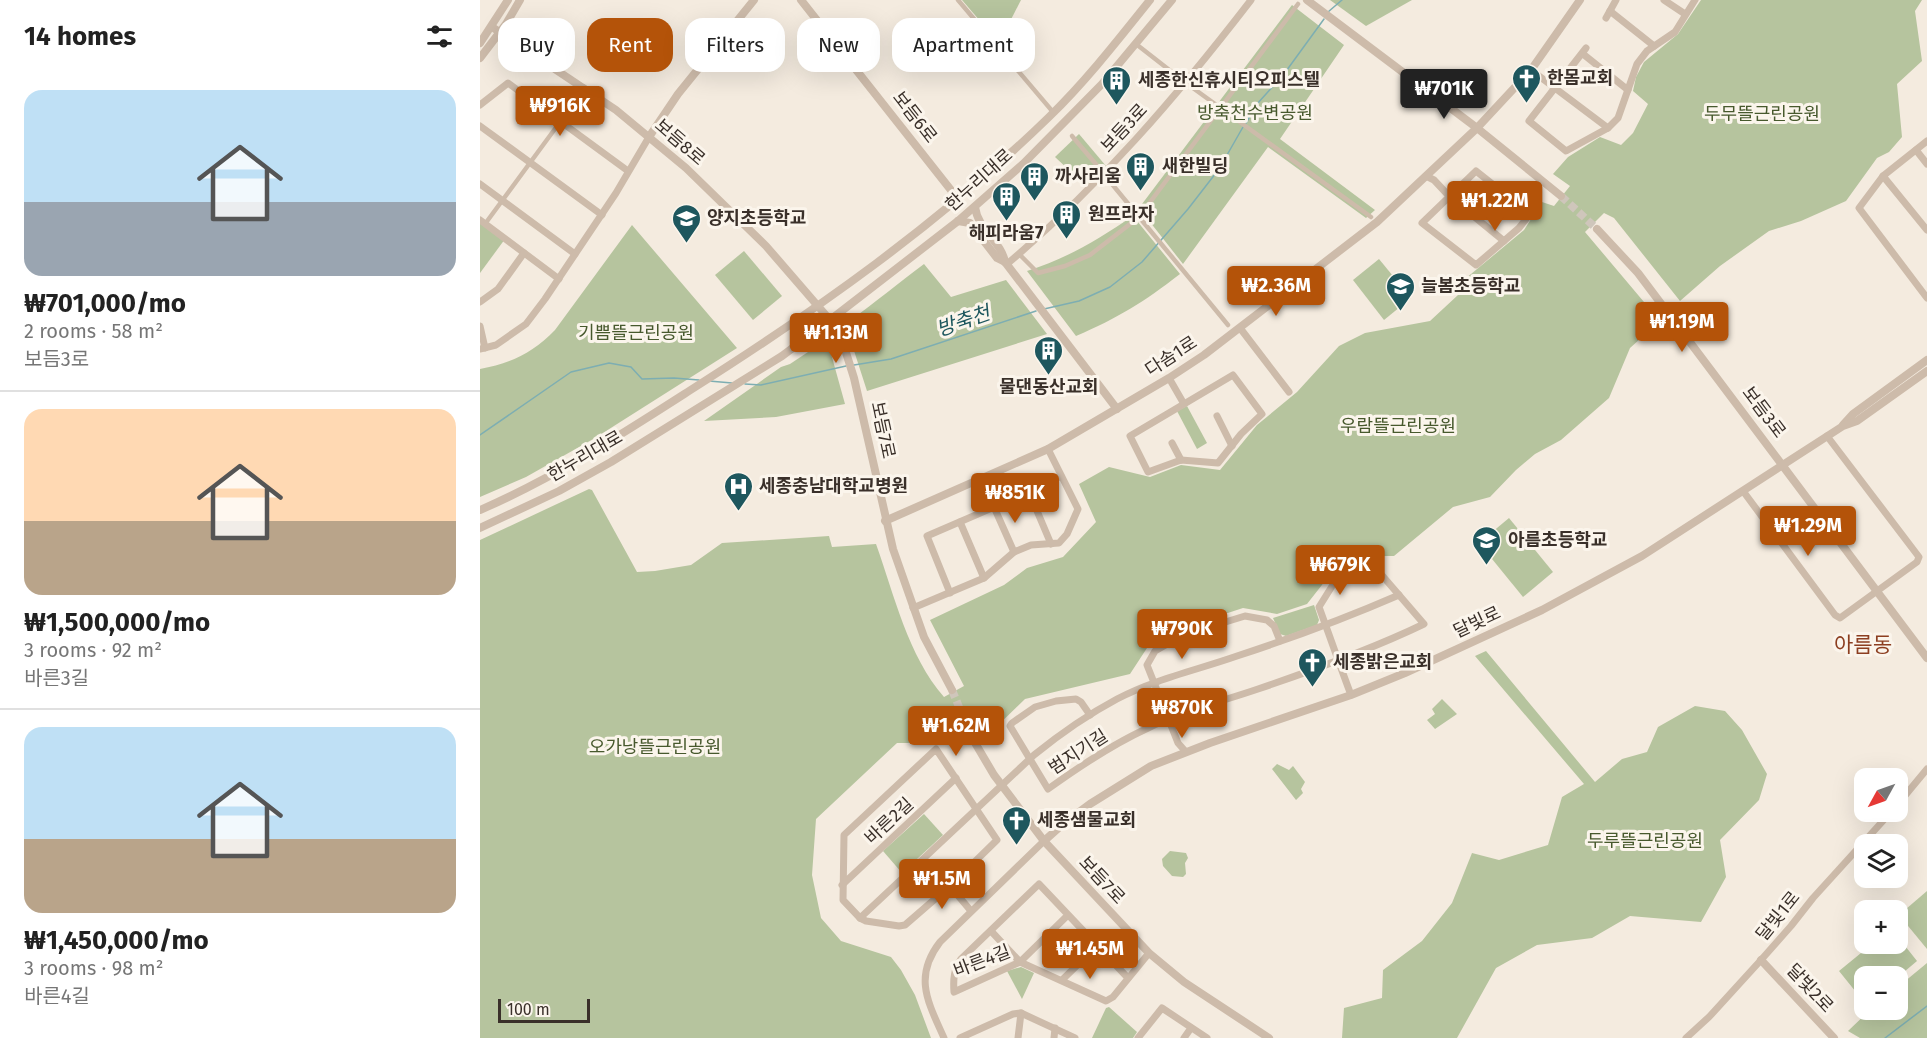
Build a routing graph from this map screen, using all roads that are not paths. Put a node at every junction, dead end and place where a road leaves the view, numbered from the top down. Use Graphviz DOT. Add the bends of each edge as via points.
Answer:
graph roads {
  1 [pos="508,0"];
  2 [pos="520,0"];
  3 [pos="754,0"];
  4 [pos="801,0"];
  5 [pos="958,0"];
  6 [pos="1150,0"];
  7 [pos="1172,0"];
  8 [pos="1251,0"];
  9 [pos="1580,0"];
  10 [pos="1616,0"];
  11 [pos="1664,0"];
  12 [pos="1695,0"];
  13 [pos="1311,3"];
  14 [pos="1298,4"];
  15 [pos="1610,11"];
  16 [pos="1685,14"];
  17 [pos="1606,18"];
  18 [pos="496,30"];
  19 [pos="480,44"];
  20 [pos="1136,44"];
  21 [pos="1654,46"];
  22 [pos="480,58"];
  23 [pos="1531,70"];
  24 [pos="1186,83"];
  25 [pos="584,88"];
  26 [pos="1556,88"];
  27 [pos="1628,90"];
  28 [pos="480,105"];
  29 [pos="1221,107"];
  30 [pos="1053,112"];
  31 [pos="1529,121"];
  32 [pos="560,122"];
  33 [pos="480,126"];
  34 [pos="1522,126"];
  35 [pos="1477,128"];
  36 [pos="1608,128"];
  37 [pos="1072,136"];
  38 [pos="649,137"];
  39 [pos="1927,141"];
  40 [pos="1916,150"];
  41 [pos="530,162"];
  42 [pos="1927,164"];
  43 [pos="1100,169"];
  44 [pos="628,171"];
  45 [pos="1426,176"];
  46 [pos="1883,176"];
  47 [pos="1107,178"];
  48 [pos="480,184"];
  49 [pos="1449,196"];
  50 [pos="1561,196"];
  51 [pos="957,199"];
  52 [pos="502,200"];
  53 [pos="975,207"];
  54 [pos="602,215"];
  55 [pos="1139,217"];
  56 [pos="1371,217"];
  57 [pos="958,221"];
  58 [pos="482,222"];
  59 [pos="1597,229"];
  60 [pos="1927,230"];
  61 [pos="1504,241"];
  62 [pos="524,253"];
  63 [pos="575,254"];
  64 [pos="1019,254"];
  65 [pos="1006,263"];
  66 [pos="559,279"];
  67 [pos="1927,298"];
  68 [pos="480,302"];
  69 [pos="820,308"];
  70 [pos="830,320"];
  71 [pos="1228,325"];
  72 [pos="480,326"];
  73 [pos="1240,328"];
  74 [pos="483,348"];
  75 [pos="1927,360"];
  76 [pos="1927,371"];
  77 [pos="1169,378"];
  78 [pos="1289,392"];
  79 [pos="1184,404"];
  80 [pos="1117,409"];
  81 [pos="1216,416"];
  82 [pos="1843,426"];
  83 [pos="1827,436"];
  84 [pos="1172,442"];
  85 [pos="1232,446"];
  86 [pos="1048,449"];
  87 [pos="1181,460"];
  88 [pos="1783,465"];
  89 [pos="1061,476"];
  90 [pos="1743,491"];
  91 [pos="1029,492"];
  92 [pos="994,507"];
  93 [pos="480,510"];
  94 [pos="885,521"];
  95 [pos="960,522"];
  96 [pos="480,528"];
  97 [pos="1051,544"];
  98 [pos="1014,552"];
  99 [pos="984,578"];
  100 [pos="1878,591"];
  101 [pos="950,593"];
  102 [pos="1399,595"];
  103 [pos="913,608"];
  104 [pos="1325,625"];
  105 [pos="1280,641"];
  106 [pos="1927,657"];
  107 [pos="1338,660"];
  108 [pos="1154,683"];
  109 [pos="952,690"];
  110 [pos="1351,695"];
  111 [pos="1090,715"];
  112 [pos="1168,719"];
  113 [pos="971,736"];
  114 [pos="1186,752"];
  115 [pos="1029,760"];
  116 [pos="1927,769"];
  117 [pos="956,778"];
  118 [pos="1002,786"];
  119 [pos="1908,792"];
  120 [pos="976,810"];
  121 [pos="1882,822"];
  122 [pos="1044,841"];
  123 [pos="842,885"];
  124 [pos="950,886"];
  125 [pos="971,911"];
  126 [pos="1068,915"];
  127 [pos="863,919"];
  128 [pos="991,931"];
  129 [pos="1097,946"];
  130 [pos="1149,953"];
  131 [pos="1761,960"];
  132 [pos="1020,962"];
  133 [pos="1128,978"];
  134 [pos="1062,981"];
  135 [pos="1021,1013"];
  136 [pos="1055,1028"];
  137 [pos="1191,1028"];
  138 [pos="974,1035"];
  139 [pos="944,1038"];
  140 [pos="960,1038"];
  141 [pos="1018,1038"];
  142 [pos="1054,1038"];
  143 [pos="1076,1038"];
  144 [pos="1138,1038"];
  145 [pos="1184,1038"];
  146 [pos="1207,1038"];
  147 [pos="1269,1038"];
  148 [pos="1686,1038"];
  149 [pos="1834,1038"];
  1 -- 18 [label="street"];
  2 -- 18 [label="street"];
  3 -- 38 [label="street" via="678,94"];
  4 -- 51 [label="street, 보듬6로"];
  5 -- 30 [label="street"];
  6 -- 30 [label="street, 한누리대로"];
  7 -- 20 [label="street, 한누리대로"];
  8 -- 24 [label="street, 보듬3로"];
  9 -- 23 [label="street, 다솜1로"];
  10 -- 15 [label="street"];
  11 -- 16 [label="street"];
  12 -- 16 [label="street"];
  13 -- 35 [label="street"];
  14 -- 29 [label="street"];
  15 -- 17 [label="street"];
  15 -- 21 [label="street"];
  16 -- 21 [label="street" via="1675,32"];
  18 -- 19 [label="street"];
  18 -- 22 [label="street"];
  18 -- 25 [label="street, 보듬8로"];
  20 -- 24 [label="street"];
  20 -- 53 [label="street, 한누리대로" via="1023,164"];
  21 -- 27 [label="street" via="1637,64"];
  23 -- 26 [label="street"];
  23 -- 35 [label="street, 다솜1로"];
  24 -- 29 [label="street"];
  24 -- 64 [label="street, 보듬3로" via="1136,141"];
  25 -- 32 [label="street"];
  25 -- 38 [label="street, 보듬8로"];
  26 -- 27 [label="street" via="1584,51"];
  26 -- 31 [label="street"];
  26 -- 36 [label="street"];
  27 -- 36 [label="street" via="1618,118"];
  28 -- 32 [label="street" via="508,82"];
  29 -- 55 [label="street"];
  29 -- 56 [label="street"];
  30 -- 51 [label="street, 한누리대로"];
  31 -- 34 [label="street"];
  31 -- 36 [label="street" via="1566,151"];
  32 -- 41 [label="street"];
  32 -- 44 [label="street"];
  33 -- 41 [label="street"];
  35 -- 45 [label="street, 다솜1로"];
  35 -- 50 [label="street"];
  37 -- 43 [label="street"];
  38 -- 44 [label="street"];
  38 -- 69 [label="street, 보듬8로" via="766,246"];
  39 -- 40 [label="street"];
  40 -- 42 [label="street"];
  40 -- 46 [label="street"];
  41 -- 52 [label="street"];
  41 -- 54 [label="street"];
  44 -- 54 [label="street"];
  45 -- 49 [label="street"];
  45 -- 73 [label="street, 다솜1로" via="1377,222"];
  46 -- 60 [label="street"];
  46 -- 67 [label="street" via="1859,208"];
  47 -- 55 [label="street"];
  48 -- 52 [label="street"];
  49 -- 61 [label="street"];
  49 -- 61 [label="street" via="1422,223 1476,265"];
  49 -- 61 [label="street" via="1476,171 1530,214"];
  51 -- 69 [label="street, 한누리대로"];
  52 -- 58 [label="street"];
  52 -- 63 [label="street"];
  53 -- 57 [label="street, 한누리대로"];
  53 -- 65 [label="street" via="978,220 1004,252"];
  54 -- 63 [label="street"];
  55 -- 64 [label="street" via="1090,255 1065,266 1038,273"];
  55 -- 71 [label="street"];
  57 -- 65 [label="street" via="970,223 997,258"];
  57 -- 70 [label="street, 한누리대로"];
  58 -- 62 [label="street"];
  59 -- 88 [label="street, 보듬3로" via="1638,273"];
  62 -- 66 [label="street"];
  62 -- 68 [label="street" via="498,289"];
  63 -- 66 [label="street"];
  64 -- 65 [label="street, 보듬3로"];
  65 -- 80 [label="street"];
  66 -- 74 [label="street" via="526,324 496,345"];
  69 -- 70 [label="street"];
  69 -- 93 [label="street, 한누리대로" via="602,447"];
  70 -- 94 [label="street, 보듬7로" via="843,343 854,378"];
  70 -- 96 [label="street, 한누리대로" via="782,356 702,406 558,491"];
  72 -- 74 [label="street"];
  73 -- 77 [label="street, 다솜1로"];
  73 -- 78 [label="street"];
  75 -- 82 [label="street, 달빛로" via="1852,414"];
  76 -- 82 [label="street, 달빛로" via="1857,421"];
  77 -- 79 [label="street"];
  77 -- 80 [label="street, 다솜1로"];
  79 -- 85 [label="street" via="1233,375 1262,414"];
  79 -- 87 [label="street" via="1130,436 1148,472"];
  80 -- 86 [label="street, 다솜1로"];
  81 -- 85 [label="street"];
  82 -- 83 [label="street, 달빛로"];
  83 -- 88 [label="street, 달빛로"];
  83 -- 100 [label="street" via="1919,557"];
  84 -- 87 [label="street"];
  85 -- 87 [label="street" via="1218,463"];
  86 -- 89 [label="street"];
  86 -- 94 [label="street, 다솜1로"];
  88 -- 90 [label="street, 달빛로"];
  88 -- 100 [label="street, 보듬3로"];
  89 -- 91 [label="street"];
  89 -- 97 [label="street" via="1078,509 1067,534 1059,543"];
  90 -- 100 [label="street" via="1835,615 1840,618"];
  90 -- 110 [label="street, 달빛로" via="1642,556 1542,610"];
  91 -- 92 [label="street"];
  91 -- 97 [label="street"];
  92 -- 95 [label="street"];
  92 -- 98 [label="street"];
  94 -- 103 [label="street, 보듬7로"];
  95 -- 99 [label="street"];
  95 -- 101 [label="street" via="927,536"];
  97 -- 98 [label="street" via="1031,545"];
  98 -- 99 [label="street"];
  99 -- 101 [label="street"];
  100 -- 106 [label="street, 보듬3로"];
  101 -- 103 [label="street"];
  102 -- 104 [label="street, 범지기길"];
  102 -- 104 [label="street" via="1374,566 1334,583 1319,608"];
  102 -- 107 [label="street, 범지기길" via="1424,624"];
  103 -- 109 [label="street, 보듬7로"];
  104 -- 105 [label="street, 범지기길"];
  104 -- 107 [label="street"];
  105 -- 108 [label="street, 범지기길"];
  105 -- 108 [label="street" via="1267,620 1245,616 1183,635 1150,657 1147,665"];
  107 -- 110 [label="street"];
  107 -- 112 [label="street, 범지기길"];
  108 -- 111 [label="street, 범지기길"];
  108 -- 112 [label="street"];
  110 -- 114 [label="street, 달빛로"];
  111 -- 115 [label="street, 범지기길"];
  111 -- 115 [label="street, 범지기길" via="1076,699 1040,705 1025,712 1010,726"];
  112 -- 114 [label="street"];
  112 -- 115 [label="street, 범지기길" via="1109,748 1048,789"];
  113 -- 118 [label="street, 보듬7로"];
  114 -- 122 [label="street, 달빛로" via="1125,781"];
  115 -- 118 [label="street, 범지기길"];
  116 -- 119 [label="street"];
  117 -- 120 [label="street"];
  117 -- 123 [label="street, 바른2길"];
  117 -- 123 [label="street" via="936,749 844,835"];
  118 -- 120 [label="street, 범지기길"];
  118 -- 122 [label="street, 보듬7로"];
  120 -- 124 [label="street" via="997,840"];
  120 -- 127 [label="street, 범지기길"];
  121 -- 131 [label="street, 달빛1로"];
  122 -- 125 [label="street"];
  122 -- 130 [label="street, 보듬7로"];
  123 -- 127 [label="street" via="843,900"];
  124 -- 125 [label="street"];
  124 -- 127 [label="street" via="904,925"];
  125 -- 139 [label="street" via="940,942 927,967 928,1004"];
  126 -- 128 [label="street, 바른4길" via="1039,884"];
  126 -- 129 [label="street, 바른4길"];
  126 -- 132 [label="street"];
  128 -- 132 [label="street"];
  128 -- 132 [label="street, 바른4길" via="956,967 954,992"];
  129 -- 133 [label="street, 바른4길"];
  129 -- 134 [label="street"];
  130 -- 133 [label="street, 바른4길"];
  130 -- 147 [label="street, 보듬7로" via="1209,1000"];
  131 -- 148 [label="street, 달빛1로"];
  131 -- 149 [label="street, 달빛2로"];
  132 -- 134 [label="street, 바른4길"];
  133 -- 134 [label="street, 바른4길" via="1106,1001"];
  135 -- 136 [label="street"];
  135 -- 138 [label="street"];
  135 -- 141 [label="street"];
  136 -- 142 [label="street"];
  136 -- 143 [label="street"];
  137 -- 144 [label="street" via="1162,1008"];
  137 -- 145 [label="street"];
  137 -- 146 [label="street"];
  138 -- 140 [label="street"];
}
